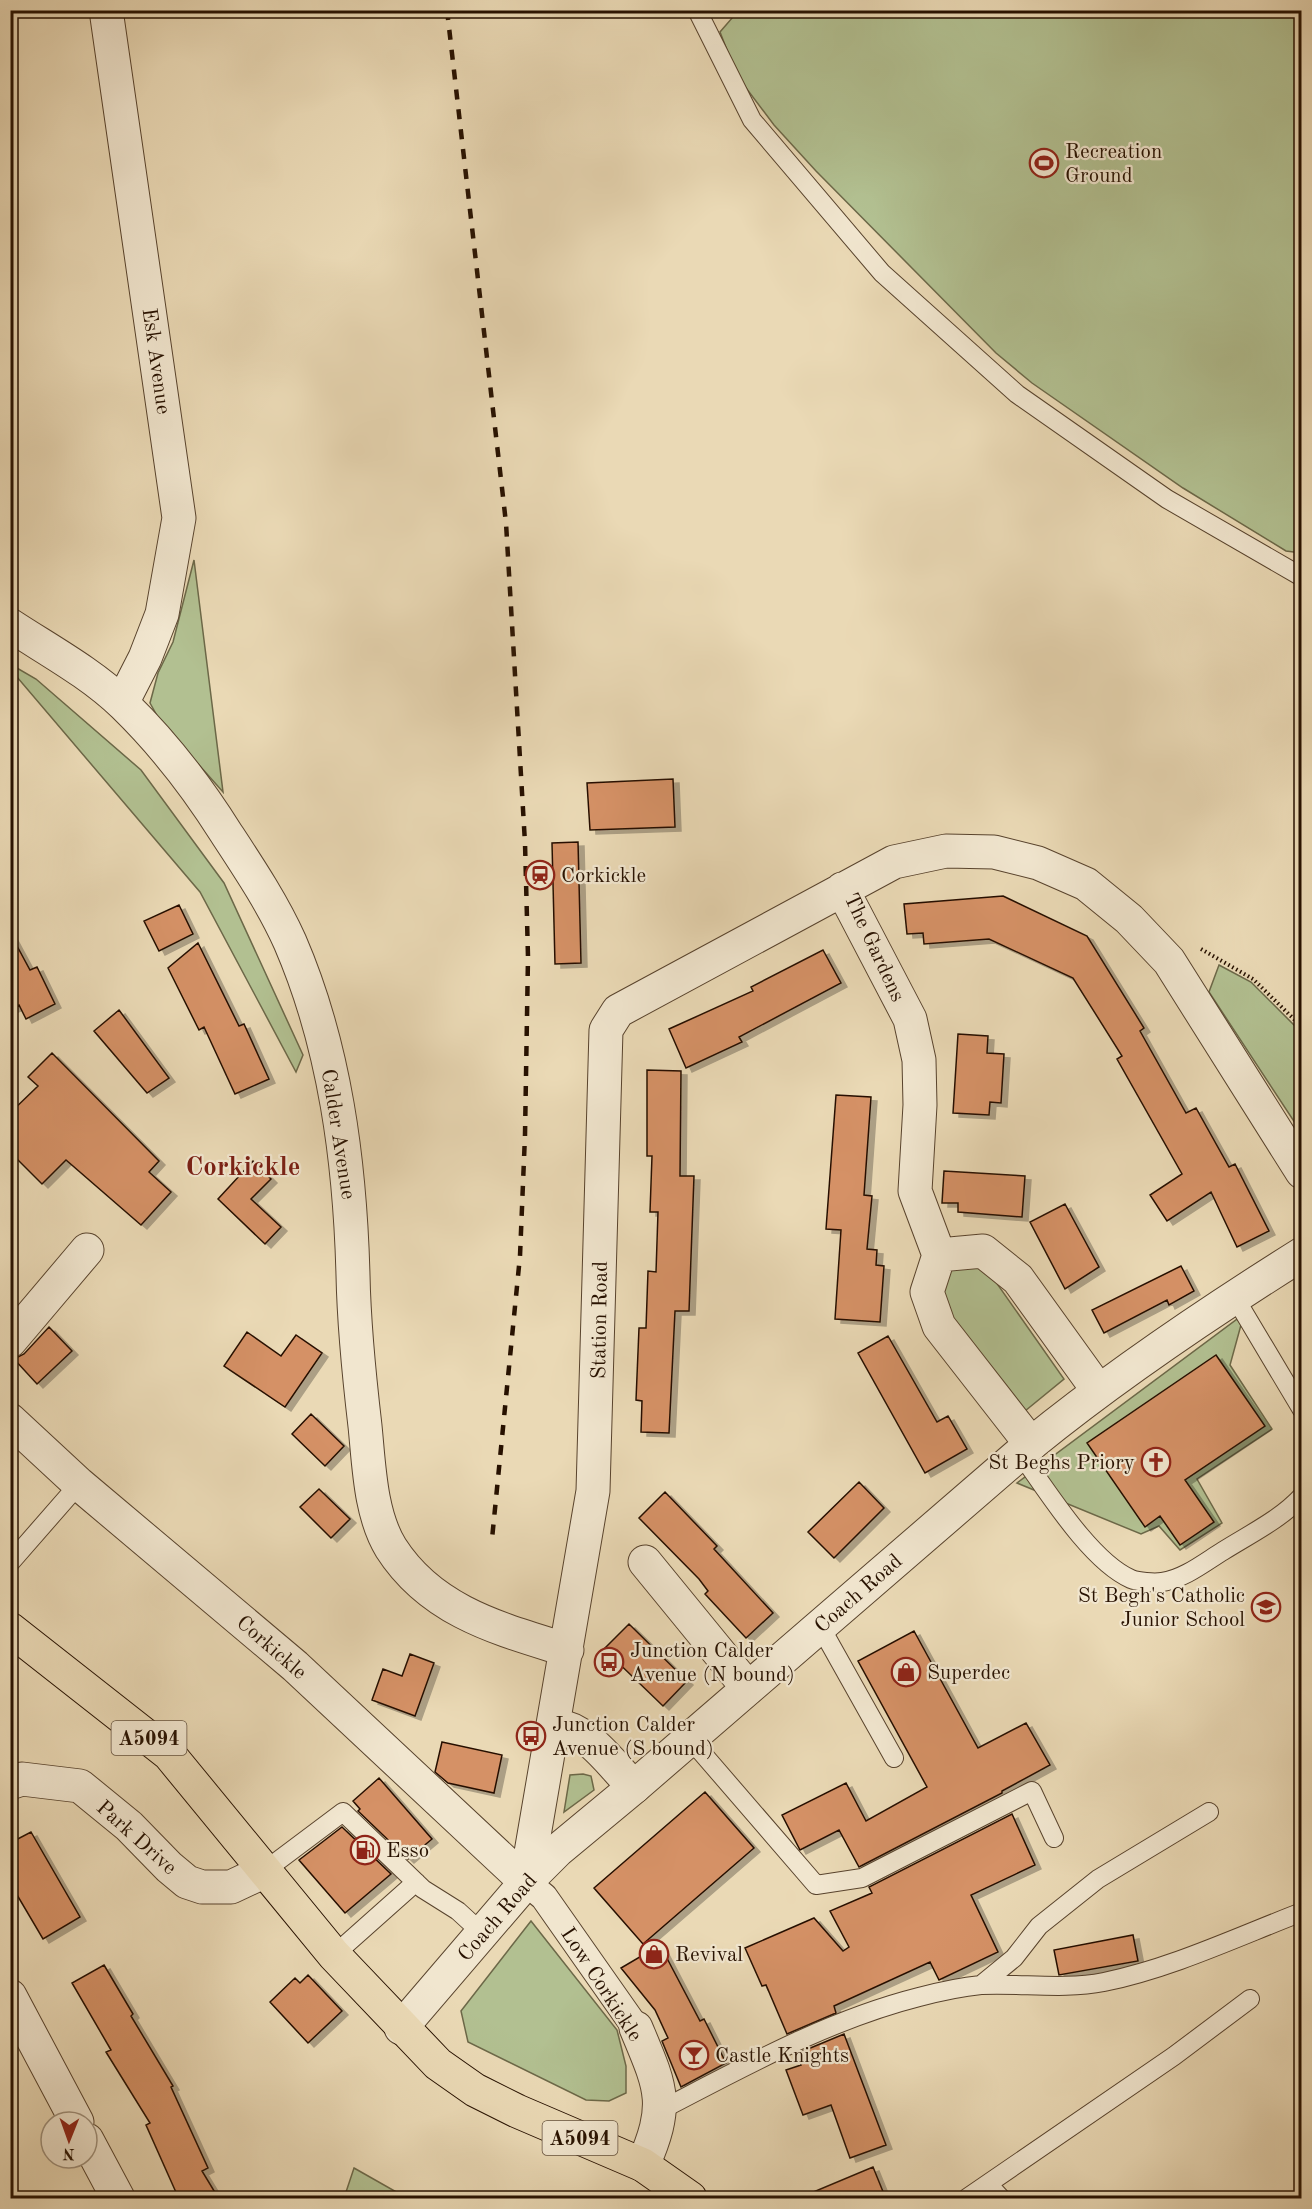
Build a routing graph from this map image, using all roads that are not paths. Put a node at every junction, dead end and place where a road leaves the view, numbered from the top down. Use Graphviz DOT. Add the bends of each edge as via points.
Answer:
graph roads {
  1 [pos="106,10"];
  2 [pos="697,10"];
  3 [pos="1302,578"];
  4 [pos="10,625"];
  5 [pos="122,703"];
  6 [pos="842,888"];
  7 [pos="1302,1172"];
  8 [pos="87,1250"];
  9 [pos="1302,1254"];
  10 [pos="939,1255"];
  11 [pos="1234,1296"];
  12 [pos="10,1341"];
  13 [pos="1098,1390"];
  14 [pos="1302,1410"];
  15 [pos="10,1420"];
  16 [pos="1025,1448"];
  17 [pos="79,1484"];
  18 [pos="1302,1496"];
  19 [pos="645,1562"];
  20 [pos="10,1563"];
  21 [pos="820,1626"];
  22 [pos="10,1629"];
  23 [pos="567,1650"];
  24 [pos="748,1688"];
  25 [pos="553,1724"];
  26 [pos="690,1739"];
  27 [pos="894,1758"];
  28 [pos="10,1783"];
  29 [pos="634,1787"];
  30 [pos="1209,1812"];
  31 [pos="1054,1838"];
  32 [pos="263,1872"];
  33 [pos="416,1882"];
  34 [pos="526,1882"];
  35 [pos="1302,1912"];
  36 [pos="482,1933"];
  37 [pos="334,1955"];
  38 [pos="981,1986"];
  39 [pos="10,1996"];
  40 [pos="1250,1999"];
  41 [pos="401,2028"];
  42 [pos="636,2028"];
  43 [pos="71,2110"];
  44 [pos="661,2110"];
  45 [pos="99,2163"];
  46 [pos="643,2165"];
  47 [pos="988,2184"];
  48 [pos="118,2199"];
  49 [pos="690,2199"];
  50 [pos="967,2199"];
  51 [pos="1001,2199"];
  1 -- 5 [label="street, Esk Avenue" via="179,518 162,614"];
  2 -- 3 [label="lane" via="752,120 882,273 1017,394 1167,500"];
  4 -- 5 [label="street, Calder Avenue"];
  5 -- 23 [label="street, Calder Avenue" via="169,754 257,880 290,942 316,1016 336,1093 351,1208 354,1330 368,1456 377,1513 391,1548 416,1578 449,1607 508,1632"];
  6 -- 7 [label="street, The Gardens" via="894,862 946,851 1005,855 1038,863 1086,884 1129,919 1169,961"];
  6 -- 10 [label="street, The Gardens" via="910,1019 920,1060 915,1191"];
  6 -- 23 [label="street, Station Road" via="618,1011 606,1030 593,1491"];
  8 -- 12 [label="street"];
  9 -- 11 [label="street, Coach Road"];
  10 -- 13 [label="street" via="982,1251 1018,1279"];
  10 -- 16 [label="street" via="927,1292 939,1326"];
  11 -- 13 [label="street, Coach Road"];
  11 -- 14 [label="lane"];
  13 -- 16 [label="street, Coach Road"];
  15 -- 17 [label="street, Corkickle"];
  16 -- 18 [label="lane" via="1072,1524 1107,1564 1132,1580 1162,1582 1187,1573 1293,1506"];
  16 -- 21 [label="street, Coach Road"];
  17 -- 20 [label="lane"];
  17 -- 34 [label="street, Corkickle" via="294,1666"];
  19 -- 24 [label="street"];
  21 -- 24 [label="street, Coach Road"];
  21 -- 27 [label="lane"];
  22 -- 32 [label="main road, A5094" via="169,1754"];
  23 -- 25 [label="street, Station Road"];
  24 -- 26 [label="street, Coach Road"];
  25 -- 29 [label="street" via="584,1734"];
  25 -- 34 [label="street, Station Road"];
  26 -- 29 [label="street, Coach Road"];
  26 -- 31 [label="lane" via="816,1885 862,1878 1032,1791"];
  28 -- 32 [label="street, Park Drive" via="22,1779 80,1786 129,1826 169,1867 202,1887 231,1887"];
  29 -- 34 [label="street, Coach Road"];
  30 -- 38 [label="lane" via="1098,1879 1039,1926 1014,1958"];
  32 -- 33 [label="lane" via="343,1812"];
  32 -- 37 [label="main road, A5094"];
  33 -- 36 [label="lane"];
  33 -- 37 [label="lane"];
  34 -- 36 [label="street, Coach Road"];
  34 -- 42 [label="street, Low Corkickle" via="544,1898"];
  35 -- 38 [label="lane" via="1161,1966 1103,1982 1045,1987"];
  36 -- 41 [label="street, Coach Road"];
  37 -- 41 [label="main road, A5094"];
  38 -- 44 [label="lane" via="920,1996 856,2015"];
  39 -- 43 [label="street"];
  40 -- 47 [label="lane"];
  41 -- 46 [label="main road, A5094" via="438,2064 475,2090"];
  42 -- 44 [label="street, Low Corkickle" via="656,2077"];
  44 -- 46 [label="street, Low Corkickle"];
  45 -- 48 [label="street"];
  46 -- 49 [label="main road, A5094"];
  47 -- 50 [label="lane"];
  47 -- 51 [label="lane"];
}
